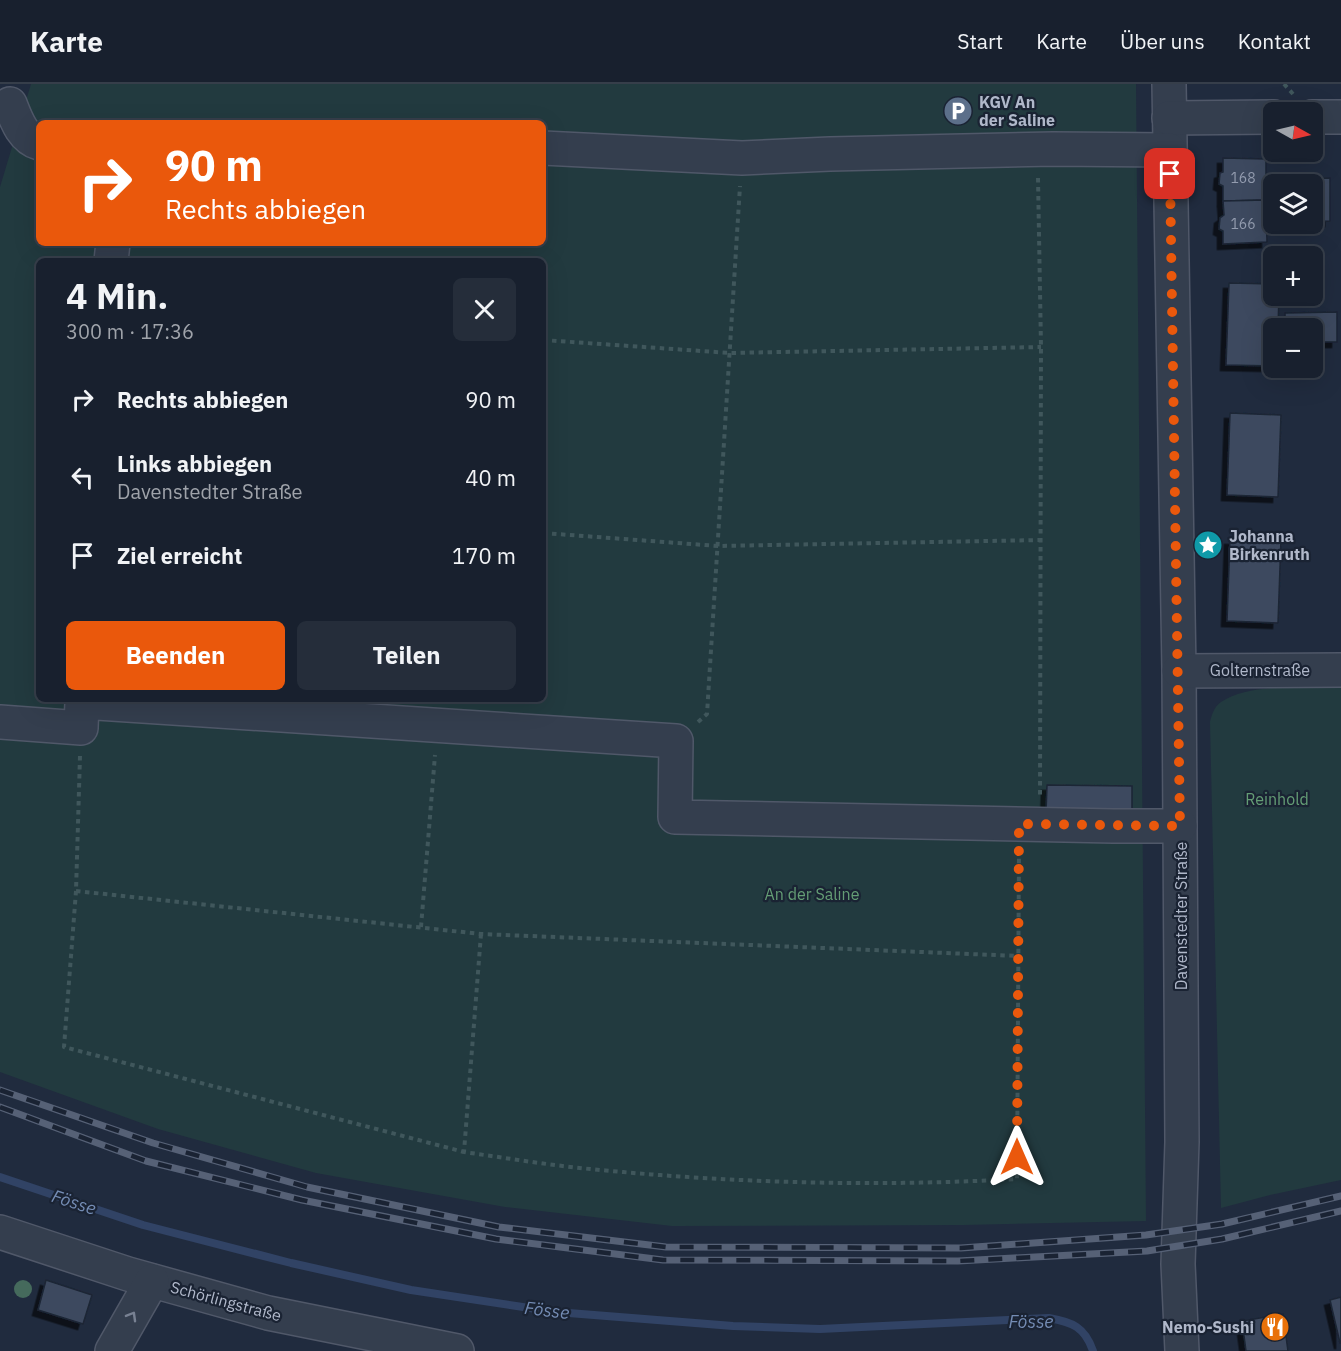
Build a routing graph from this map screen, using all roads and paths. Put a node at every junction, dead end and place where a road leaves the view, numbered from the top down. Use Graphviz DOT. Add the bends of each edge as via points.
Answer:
graph roads {
  1 [pos="1169,84"];
  2 [pos="10,104"];
  3 [pos="1263,117"];
  4 [pos="1323,117"];
  5 [pos="1341,117"];
  6 [pos="1169,118"];
  7 [pos="36,142"];
  8 [pos="546,148"];
  9 [pos="1037,150"];
  10 [pos="1169,150"];
  11 [pos="742,158"];
  12 [pos="546,340"];
  13 [pos="1041,347"];
  14 [pos="730,353"];
  15 [pos="546,533"];
  16 [pos="1040,540"];
  17 [pos="718,546"];
  18 [pos="1341,670"];
  19 [pos="1179,671"];
  20 [pos="82,710"];
  21 [pos="0,722"];
  22 [pos="437,725"];
  23 [pos="676,741"];
  24 [pos="1030,824"];
  25 [pos="1180,826"];
  26 [pos="76,891"];
  27 [pos="421,927"];
  28 [pos="481,934"];
  29 [pos="1018,956"];
  30 [pos="464,1152"];
  31 [pos="0,1232"];
  32 [pos="152,1281"];
  33 [pos="107,1350"];
  34 [pos="457,1351"];
  35 [pos="1182,1351"];
  1 -- 6 [label="street, Davenstedter Straße"];
  2 -- 7 [label="street" via="20,127"];
  3 -- 6 [label="street"];
  4 -- 5 [label="street"];
  6 -- 10 [label="street, Davenstedter Straße"];
  8 -- 11 [label="street"];
  9 -- 10 [label="street"];
  9 -- 11 [label="street"];
  9 -- 13 [label="path"];
  10 -- 19 [label="street, Davenstedter Straße"];
  11 -- 14 [label="path"];
  12 -- 14 [label="path"];
  13 -- 14 [label="path"];
  13 -- 16 [label="path"];
  14 -- 17 [label="path"];
  15 -- 17 [label="path"];
  16 -- 17 [label="path"];
  16 -- 24 [label="path"];
  17 -- 23 [label="path" via="707,714"];
  18 -- 19 [label="street, Golternstraße"];
  19 -- 25 [label="street, Davenstedter Straße"];
  20 -- 21 [label="street"];
  20 -- 22 [label="street"];
  20 -- 26 [label="path"];
  22 -- 23 [label="street"];
  22 -- 27 [label="path"];
  23 -- 24 [label="street" via="675,817"];
  24 -- 25 [label="street"];
  24 -- 29 [label="path"];
  25 -- 35 [label="street, Davenstedter Straße" via="1182,1142 1178,1263"];
  26 -- 27 [label="path"];
  26 -- 30 [label="path" via="64,1047"];
  27 -- 28 [label="path"];
  28 -- 29 [label="path"];
  28 -- 30 [label="path"];
  29 -- 30 [label="path" via="1017,1179 938,1184 745,1181 589,1169"];
  31 -- 32 [label="street, Schörlingstraße"];
  33 -- 32 [label="street, one-way"];
  32 -- 34 [label="street, Schörlingstraße" via="268,1314"];
}
